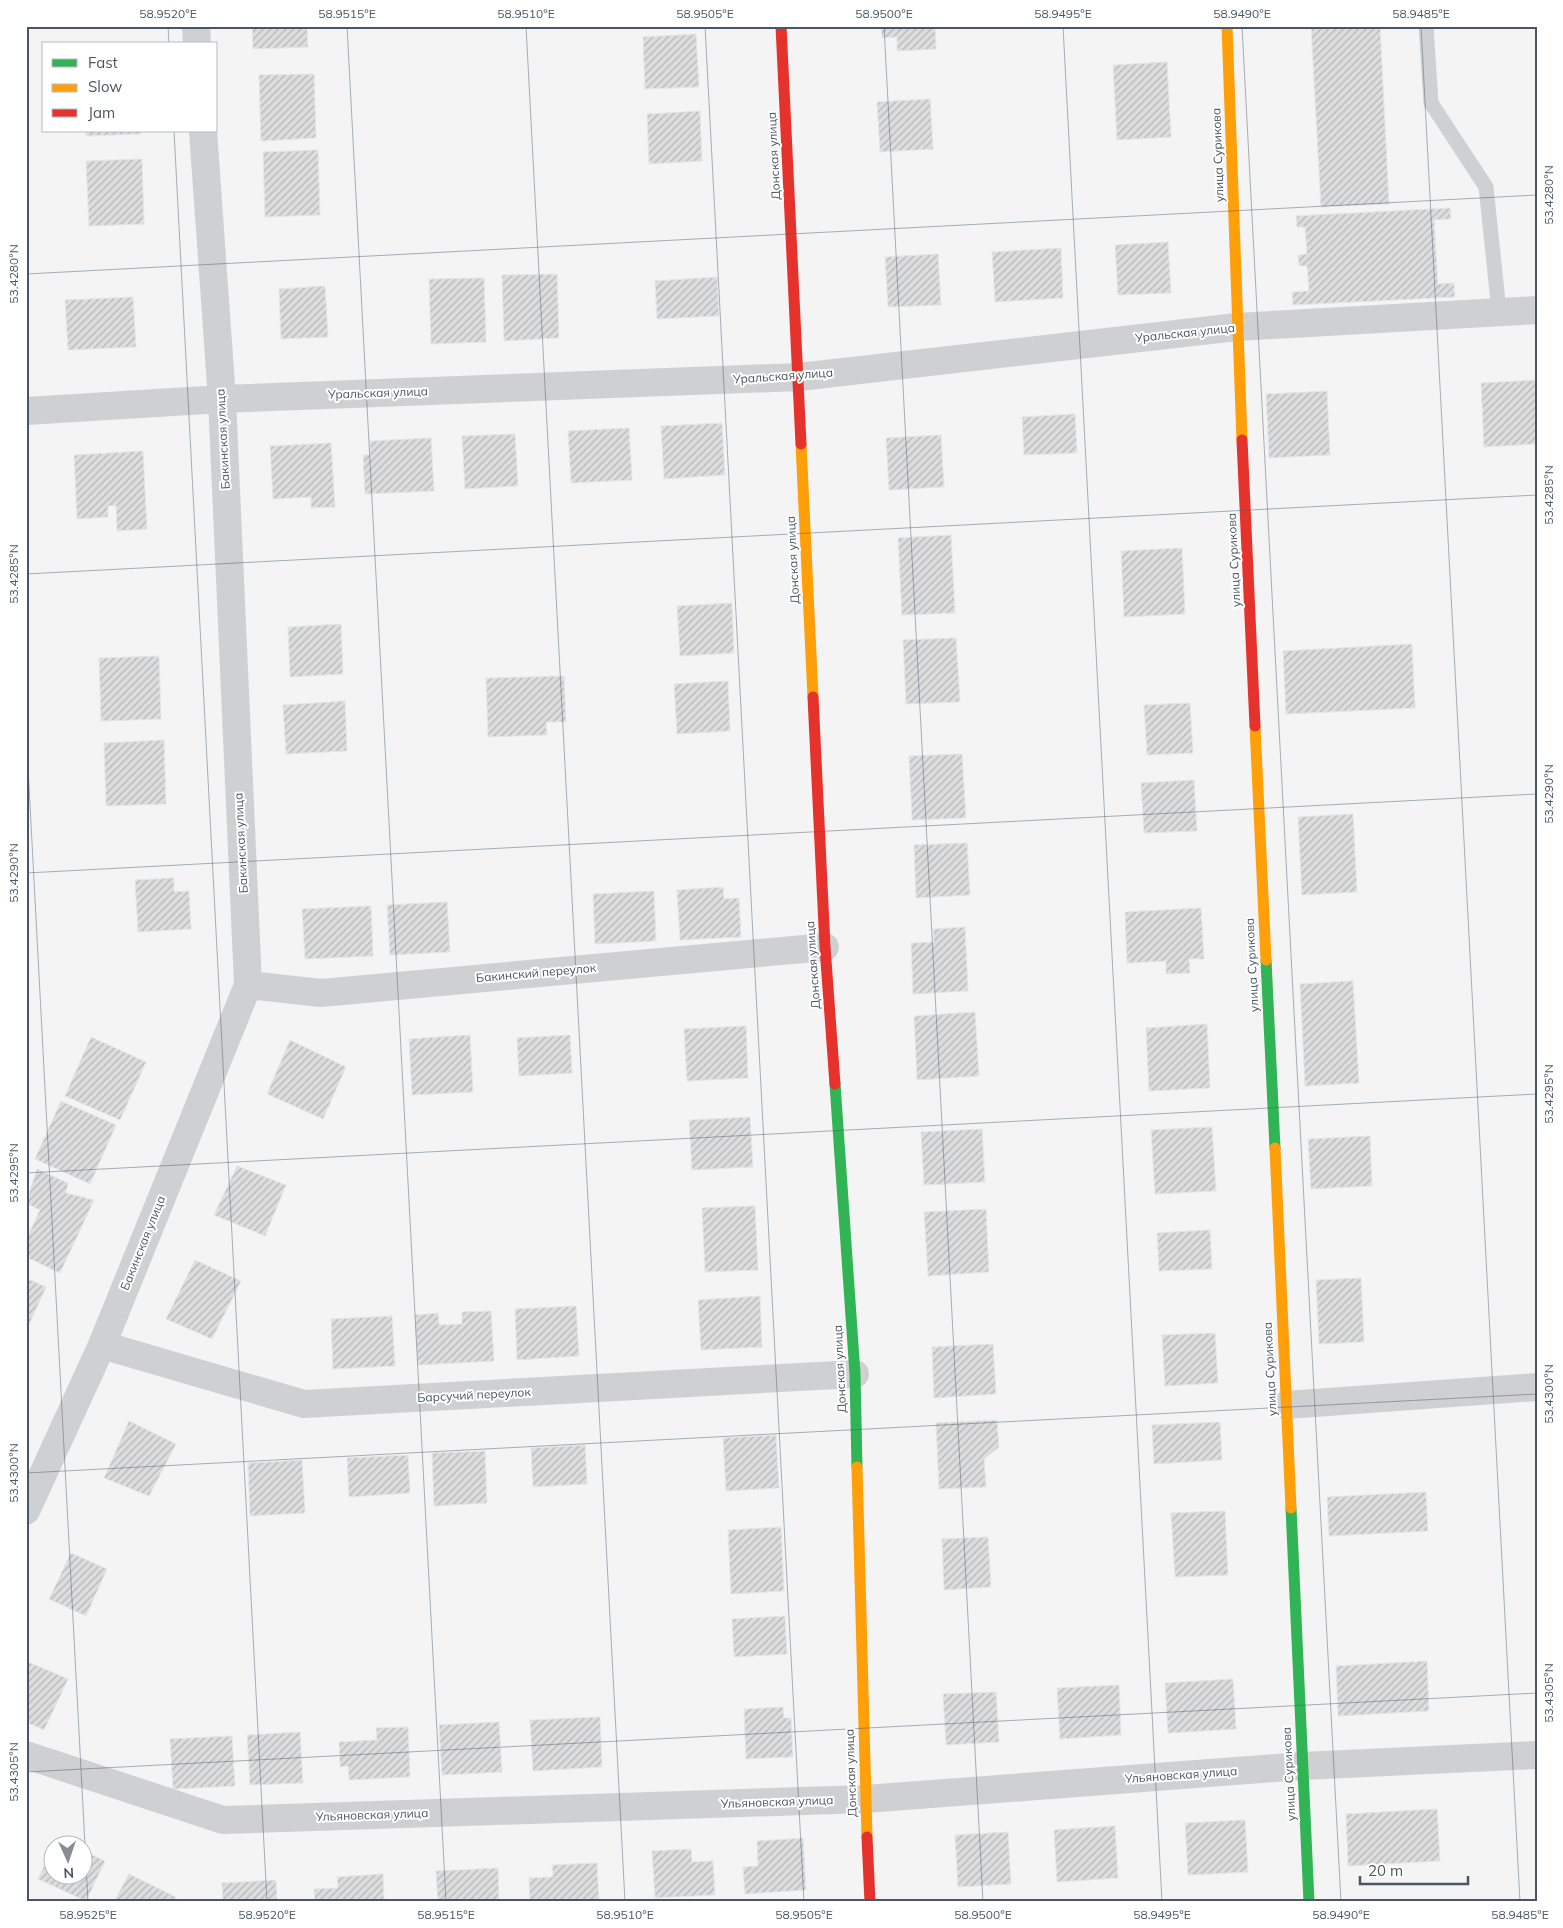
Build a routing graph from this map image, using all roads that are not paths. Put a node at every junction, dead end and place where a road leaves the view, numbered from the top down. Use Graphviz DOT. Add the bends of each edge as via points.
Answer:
graph roads {
  1 [pos="196,26"];
  2 [pos="782,26"];
  3 [pos="1227,26"];
  4 [pos="1426,26"];
  5 [pos="197,42"];
  6 [pos="203,132"];
  7 [pos="1537,310"];
  8 [pos="1499,311"];
  9 [pos="1237,327"];
  10 [pos="799,377"];
  11 [pos="222,399"];
  12 [pos="26,411"];
  13 [pos="825,947"];
  14 [pos="248,985"];
  15 [pos="102,1345"];
  16 [pos="855,1374"];
  17 [pos="1537,1387"];
  18 [pos="1286,1405"];
  19 [pos="26,1512"];
  20 [pos="26,1755"];
  21 [pos="1537,1755"];
  22 [pos="1302,1766"];
  23 [pos="865,1799"];
  24 [pos="870,1902"];
  25 [pos="1309,1902"];
  1 -- 5 [label="street"];
  2 -- 10 [label="street, Донская улица"];
  3 -- 9 [label="street, улица Сурикова"];
  4 -- 8 [label="lane" via="1431,103 1486,187"];
  6 -- 11 [label="street, Бакинская улица"];
  7 -- 8 [label="street, Уральская улица"];
  8 -- 9 [label="street, Уральская улица"];
  9 -- 10 [label="street, Уральская улица"];
  9 -- 18 [label="street, улица Сурикова"];
  10 -- 11 [label="street, Уральская улица"];
  10 -- 13 [label="street, Донская улица"];
  11 -- 12 [label="street, Уральская улица"];
  11 -- 14 [label="street, Бакинская улица"];
  13 -- 14 [label="street, Бакинский переулок" via="321,993"];
  13 -- 16 [label="street, Донская улица"];
  14 -- 15 [label="street, Бакинская улица"];
  15 -- 16 [label="street, Барсучий переулок" via="304,1404"];
  15 -- 19 [label="street, Бакинская улица"];
  16 -- 23 [label="street, Донская улица"];
  17 -- 18 [label="street"];
  18 -- 22 [label="street, улица Сурикова"];
  20 -- 23 [label="street, Ульяновская улица" via="223,1820"];
  21 -- 22 [label="street, Ульяновская улица"];
  22 -- 23 [label="street, Ульяновская улица"];
  22 -- 25 [label="street, улица Сурикова"];
  23 -- 24 [label="street, Донская улица"];
}
